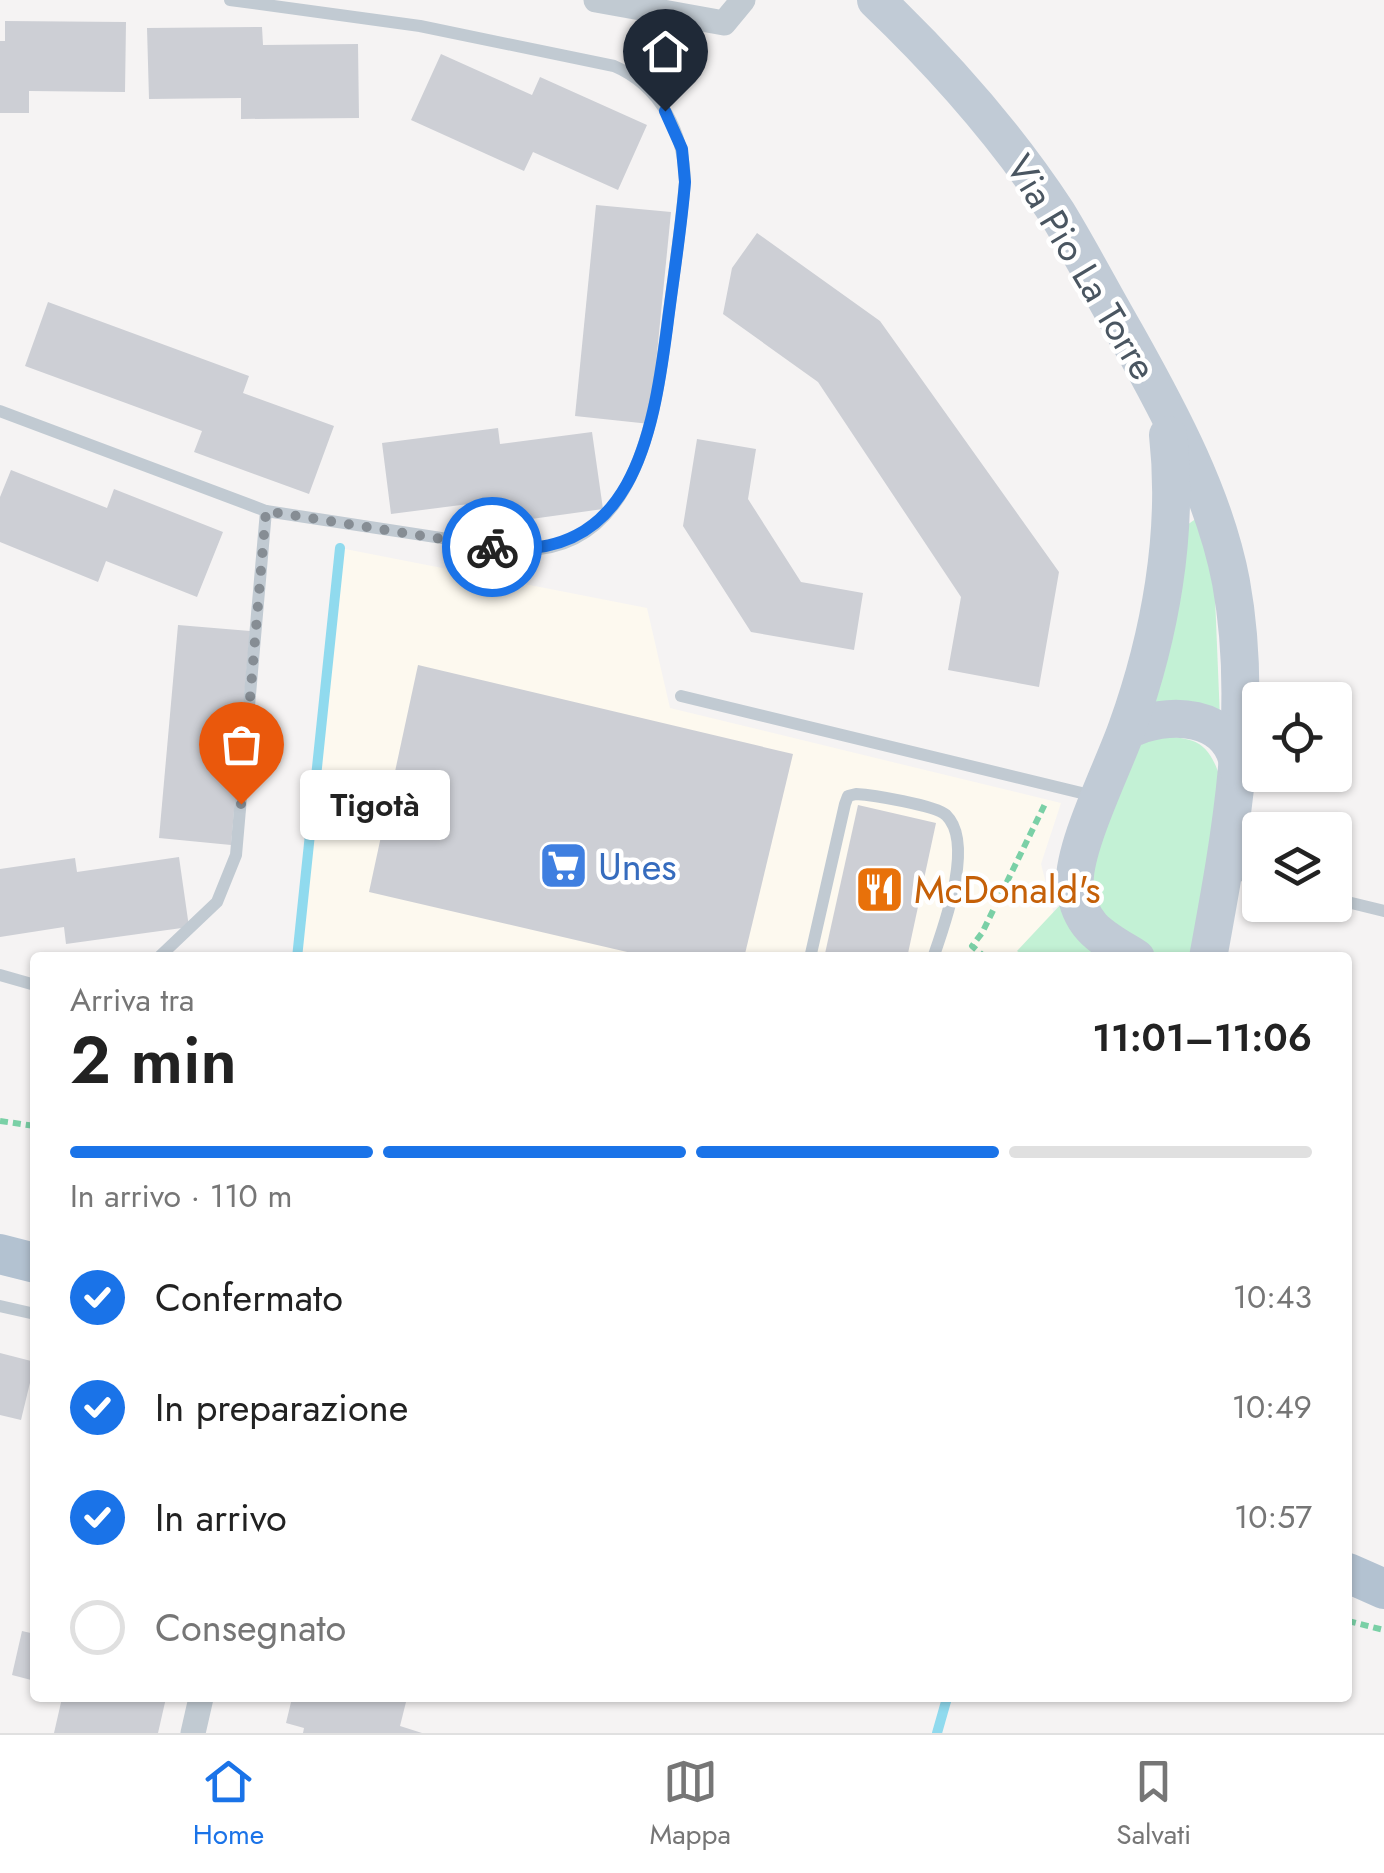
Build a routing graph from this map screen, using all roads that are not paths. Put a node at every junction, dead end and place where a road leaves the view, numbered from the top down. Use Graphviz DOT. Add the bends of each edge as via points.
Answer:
graph roads {
  1 [pos="230,0"];
  2 [pos="596,0"];
  3 [pos="743,0"];
  4 [pos="876,0"];
  5 [pos="1164,403"];
  6 [pos="0,411"];
  7 [pos="266,511"];
  8 [pos="682,696"];
  9 [pos="1127,731"];
  10 [pos="1239,772"];
  11 [pos="1101,797"];
  12 [pos="1224,870"];
  13 [pos="1242,875"];
  14 [pos="1352,903"];
  15 [pos="1384,911"];
  16 [pos="164,952"];
  17 [pos="811,952"];
  18 [pos="935,952"];
  19 [pos="1125,952"];
  20 [pos="1209,952"];
  21 [pos="0,976"];
  22 [pos="30,984"];
  23 [pos="0,1254"];
  24 [pos="30,1261"];
  25 [pos="0,1306"];
  26 [pos="30,1313"];
  27 [pos="1352,1575"];
  28 [pos="1352,1590"];
  29 [pos="1384,1591"];
  30 [pos="201,1702"];
  31 [pos="192,1733"];
  1 -- 7 [label="lane" via="420,26 614,66 642,83 665,111 685,166 651,428 618,498 583,534 559,546 520,550"];
  2 -- 3 [label="street" via="724,23"];
  4 -- 5 [label="street, Via Pio La Torre" via="942,68 1038,187"];
  5 -- 9 [label="street, Via Pio La Torre" via="1171,459 1168,561"];
  5 -- 10 [label="street, Via Pio La Torre" via="1230,580 1242,698"];
  6 -- 7 [label="lane"];
  7 -- 16 [label="lane" via="236,855 217,902"];
  8 -- 11 [label="lane"];
  9 -- 10 [label="street" via="1164,716 1198,720 1224,738"];
  9 -- 11 [label="street, Via Pio La Torre"];
  10 -- 12 [label="street, Via Pio La Torre"];
  11 -- 19 [label="street, Via Pio La Torre" via="1075,871 1079,908 1097,936"];
  12 -- 13 [label="lane"];
  12 -- 20 [label="street, Via Pio La Torre"];
  14 -- 15 [label="lane"];
  17 -- 18 [label="lane" via="845,804 856,794 940,811 952,826 954,888"];
  21 -- 22 [label="lane"];
  23 -- 24 [label="main road"];
  25 -- 26 [label="lane"];
  27 -- 29 [label="main road"];
  28 -- 29 [label="main road"];
  30 -- 31 [label="street"];
}
